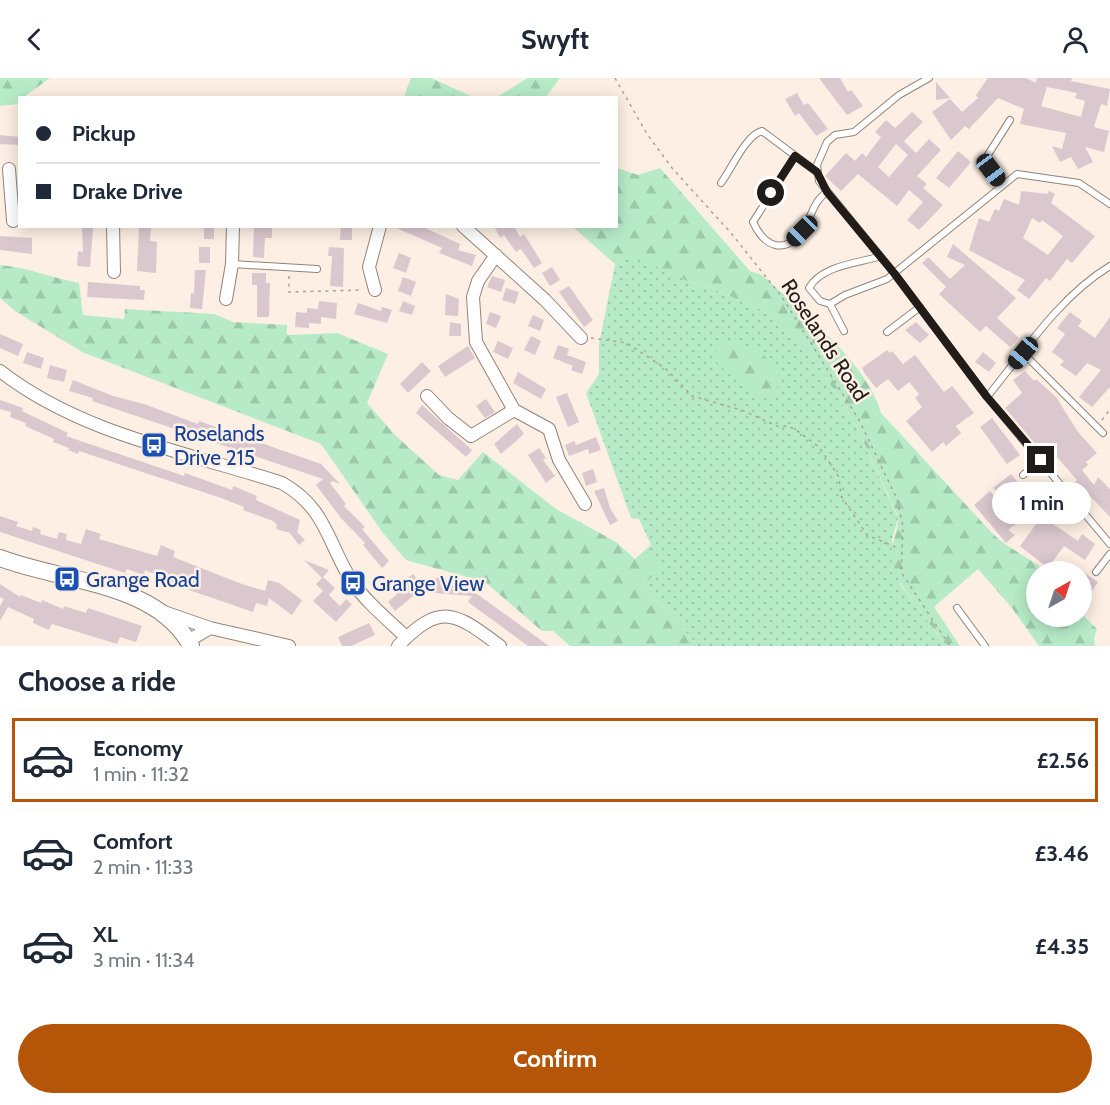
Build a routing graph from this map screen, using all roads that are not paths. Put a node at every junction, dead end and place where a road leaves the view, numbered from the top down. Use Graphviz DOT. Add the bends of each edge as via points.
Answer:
graph roads {
  1 [pos="929,78"];
  2 [pos="1010,120"];
  3 [pos="795,156"];
  4 [pos="10,169"];
  5 [pos="817,172"];
  6 [pos="721,183"];
  7 [pos="1002,185"];
  8 [pos="827,192"];
  9 [pos="1110,204"];
  10 [pos="13,221"];
  11 [pos="112,228"];
  12 [pos="233,228"];
  13 [pos="379,228"];
  14 [pos="465,228"];
  15 [pos="496,255"];
  16 [pos="878,256"];
  17 [pos="232,264"];
  18 [pos="1110,266"];
  19 [pos="317,269"];
  20 [pos="114,272"];
  21 [pos="894,273"];
  22 [pos="375,290"];
  23 [pos="226,299"];
  24 [pos="830,304"];
  25 [pos="920,307"];
  26 [pos="844,331"];
  27 [pos="887,332"];
  28 [pos="581,338"];
  29 [pos="1023,353"];
  30 [pos="0,371"];
  31 [pos="428,396"];
  32 [pos="987,397"];
  33 [pos="514,410"];
  34 [pos="1103,433"];
  35 [pos="1041,460"];
  36 [pos="1023,475"];
  37 [pos="585,504"];
  38 [pos="1110,544"];
  39 [pos="1110,554"];
  40 [pos="0,558"];
  41 [pos="1096,572"];
  42 [pos="957,608"];
  43 [pos="163,612"];
  44 [pos="210,628"];
  45 [pos="402,642"];
  46 [pos="190,643"];
  47 [pos="290,646"];
  48 [pos="500,646"];
  49 [pos="986,646"];
  1 -- 5 [label="lane" via="899,95 854,132 835,135 820,154"];
  2 -- 7 [label="lane" via="984,161"];
  3 -- 5 [label="lane"];
  3 -- 6 [label="lane" via="762,132 754,133"];
  3 -- 8 [label="lane" via="753,222 760,237 778,246 793,240 802,231 817,200"];
  4 -- 10 [label="street"];
  5 -- 8 [label="lane"];
  7 -- 9 [label="lane" via="1017,174 1079,183"];
  7 -- 21 [label="lane"];
  8 -- 16 [label="lane"];
  11 -- 20 [label="street"];
  12 -- 17 [label="street"];
  13 -- 22 [label="street" via="369,267"];
  14 -- 15 [label="street"];
  15 -- 28 [label="street"];
  15 -- 33 [label="street" via="478,280 473,297 476,342"];
  16 -- 21 [label="lane"];
  16 -- 24 [label="lane" via="825,272 814,280 809,288 820,301"];
  17 -- 19 [label="lane"];
  17 -- 23 [label="street"];
  18 -- 29 [label="lane" via="1089,278"];
  21 -- 24 [label="lane"];
  21 -- 25 [label="lane"];
  24 -- 26 [label="lane"];
  25 -- 27 [label="lane"];
  25 -- 32 [label="lane"];
  29 -- 32 [label="lane"];
  29 -- 34 [label="lane"];
  30 -- 45 [label="street" via="21,387 92,425 282,483 298,492 318,514 353,583"];
  31 -- 33 [label="street" via="471,436"];
  32 -- 35 [label="lane"];
  33 -- 37 [label="street" via="549,429 559,460"];
  35 -- 36 [label="lane"];
  35 -- 38 [label="lane"];
  39 -- 41 [label="lane"];
  40 -- 43 [label="street" via="127,594"];
  42 -- 49 [label="lane"];
  43 -- 44 [label="street"];
  43 -- 46 [label="street"];
  44 -- 46 [label="street"];
  44 -- 47 [label="street"];
  45 -- 48 [label="street" via="434,617 447,615 464,619"];
}
